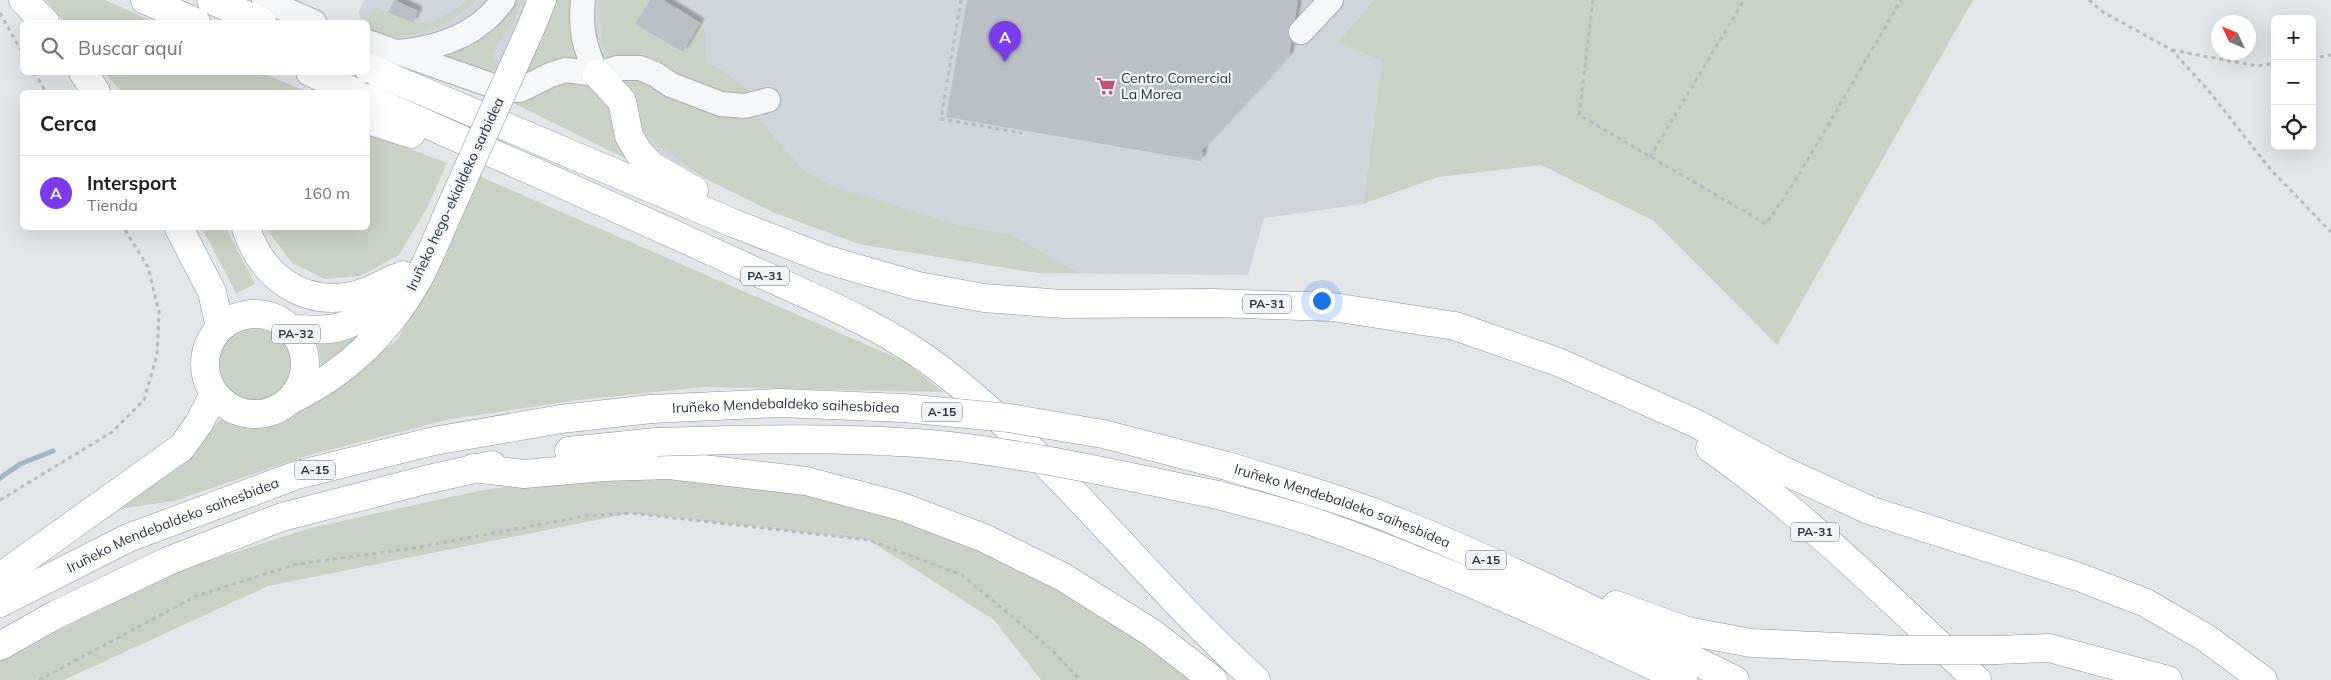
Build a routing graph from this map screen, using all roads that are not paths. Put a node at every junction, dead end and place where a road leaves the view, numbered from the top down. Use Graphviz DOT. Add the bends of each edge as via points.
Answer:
graph roads {
  1 [pos="23,0"];
  2 [pos="145,0"];
  3 [pos="211,0"];
  4 [pos="264,0"];
  5 [pos="504,0"];
  6 [pos="542,0"];
  7 [pos="583,0"];
  8 [pos="1331,0"];
  9 [pos="529,16"];
  10 [pos="43,20"];
  11 [pos="191,20"];
  12 [pos="257,20"];
  13 [pos="309,20"];
  14 [pos="1301,32"];
  15 [pos="370,43"];
  16 [pos="398,53"];
  17 [pos="370,69"];
  18 [pos="597,74"];
  19 [pos="85,75"];
  20 [pos="317,75"];
  21 [pos="95,90"];
  22 [pos="350,90"];
  23 [pos="370,99"];
  24 [pos="768,100"];
  25 [pos="370,121"];
  26 [pos="442,216"];
  27 [pos="638,218"];
  28 [pos="180,230"];
  29 [pos="247,230"];
  30 [pos="405,273"];
  31 [pos="880,276"];
  32 [pos="220,327"];
  33 [pos="292,329"];
  34 [pos="214,394"];
  35 [pos="290,400"];
  36 [pos="1641,400"];
  37 [pos="473,468"];
  38 [pos="1110,532"];
  39 [pos="0,577"];
  40 [pos="1525,578"];
  41 [pos="0,603"];
  42 [pos="0,646"];
  43 [pos="1213,680"];
  44 [pos="1236,680"];
  45 [pos="1256,680"];
  46 [pos="1683,680"];
  47 [pos="1735,680"];
  48 [pos="1977,680"];
  49 [pos="2168,680"];
  50 [pos="2263,680"];
  1 -- 10 [label="highway"];
  2 -- 11 [label="highway"];
  3 -- 12 [label="highway"];
  4 -- 13 [label="street"];
  5 -- 16 [label="street" via="476,29 445,44"];
  6 -- 9 [label="highway, Iruñeko hego-ekialdeko sarbidea / PA-32"];
  7 -- 18 [label="street" via="581,21 585,49"];
  8 -- 14 [label="street"];
  9 -- 26 [label="highway, Iruñeko hego-ekialdeko sarbidea / PA-32, bridge"];
  15 -- 16 [label="street"];
  16 -- 18 [label="street" via="505,90 520,90 566,70"];
  17 -- 31 [label="highway, PA-31" via="733,223 828,260"];
  18 -- 24 [label="street" via="617,68 640,68 671,86 721,104 745,106"];
  18 -- 31 [label="highway" via="622,101 629,136 652,166 754,218 859,258"];
  19 -- 21 [label="highway"];
  20 -- 22 [label="highway"];
  23 -- 27 [label="highway, PA-31"];
  25 -- 27 [label="highway" via="431,140"];
  26 -- 30 [label="highway, Iruñeko hego-ekialdeko sarbidea / PA-32"];
  26 -- 35 [label="highway, Iruñeko hego-ekialdeko sarbidea / PA-32" via="417,282 373,342 344,368 312,390"];
  27 -- 38 [label="highway, PA-31" via="864,322 943,370 1011,427"];
  28 -- 32 [label="highway" via="212,292"];
  29 -- 30 [label="highway" via="262,262 278,278 306,295 328,299 353,296"];
  30 -- 33 [label="highway, Iruñeko hego-ekialdeko sarbidea / PA-32" via="392,290 364,315 337,328"];
  31 -- 36 [label="highway, PA-31" via="918,286 994,298 1063,304 1213,302 1333,306 1455,326 1558,362"];
  32 -- 33 [label="highway, PA-32" via="233,318 257,314 280,319"];
  32 -- 34 [label="highway" via="211,338 205,359 207,381"];
  33 -- 35 [label="highway, PA-32" via="305,352 306,365 301,384"];
  34 -- 35 [label="highway, PA-32" via="226,406 242,413 276,410"];
  34 -- 39 [label="highway" via="182,447"];
  36 -- 48 [label="highway, PA-31" via="1752,478 1856,567"];
  36 -- 50 [label="highway" via="1695,423 1782,470 1869,510 2079,577 2146,603 2206,638"];
  37 -- 42 [label="highway, Iruñeko Mendebaldeko saihesbidea / A-15" via="282,518 168,561 57,614"];
  37 -- 43 [label="highway" via="524,474 604,466 669,466 806,481 900,506 984,538 1055,573 1145,628"];
  37 -- 46 [label="highway, Iruñeko Mendebaldeko saihesbidea / A-15, bridge" via="566,451 657,442 769,438 930,444 1078,466 1218,495 1314,522 1404,555"];
  38 -- 44 [label="highway, PA-31" via="1140,583"];
  38 -- 45 [label="highway" via="1185,612"];
  40 -- 41 [label="highway, Iruñeko Mendebaldeko saihesbidea / A-15, bridge" via="1403,523 1316,493 1103,434 1009,418 904,408 780,403 651,409 561,419 434,441 297,475 128,538"];
  40 -- 47 [label="highway, Iruñeko Mendebaldeko saihesbidea / A-15"];
  40 -- 49 [label="highway, bridge" via="1563,586 1687,631 1751,643 1901,650 2049,648"];
}
